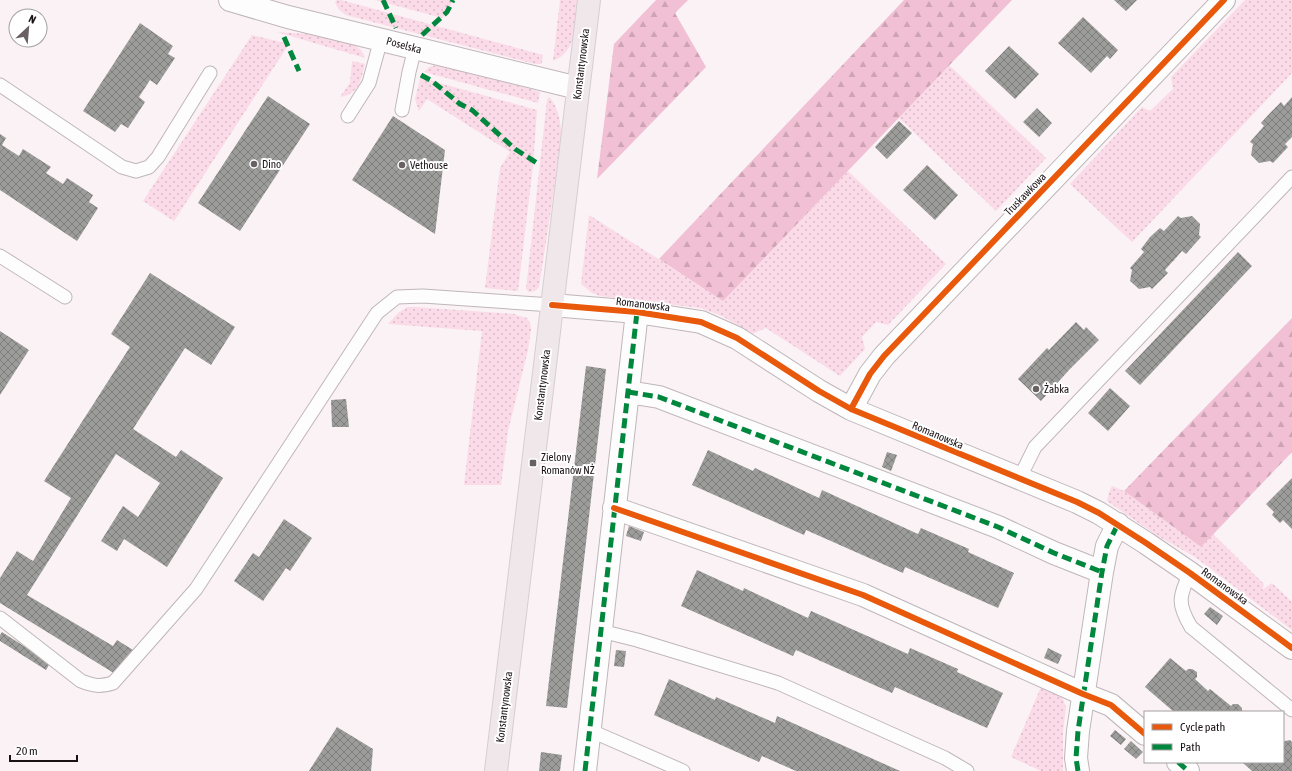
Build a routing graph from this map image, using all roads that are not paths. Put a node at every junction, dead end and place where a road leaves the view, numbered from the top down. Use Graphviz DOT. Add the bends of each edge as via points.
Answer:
graph roads {
  1 [pos="230,0"];
  2 [pos="589,0"];
  3 [pos="1224,0"];
  4 [pos="381,39"];
  5 [pos="415,48"];
  6 [pos="210,73"];
  7 [pos="0,85"];
  8 [pos="578,88"];
  9 [pos="402,110"];
  10 [pos="348,116"];
  11 [pos="1292,177"];
  12 [pos="0,256"];
  13 [pos="65,297"];
  14 [pos="552,306"];
  15 [pos="637,312"];
  16 [pos="628,392"];
  17 [pos="851,409"];
  18 [pos="1019,479"];
  19 [pos="614,508"];
  20 [pos="1118,524"];
  21 [pos="1102,572"];
  22 [pos="1190,573"];
  23 [pos="0,618"];
  24 [pos="601,631"];
  25 [pos="1292,648"];
  26 [pos="1083,694"];
  27 [pos="1292,710"];
  28 [pos="589,730"];
  29 [pos="1144,733"];
  30 [pos="1179,763"];
  31 [pos="496,771"];
  32 [pos="585,771"];
  33 [pos="683,771"];
  34 [pos="967,771"];
  35 [pos="1078,771"];
  36 [pos="1188,771"];
  1 -- 4 [label="street, Poselska"];
  2 -- 8 [label="main road, Konstantynowska"];
  3 -- 17 [label="street, Truskawkowa" via="884,356 870,374"];
  4 -- 5 [label="street, Poselska"];
  4 -- 10 [label="lane" via="369,83"];
  5 -- 8 [label="street, Poselska"];
  5 -- 9 [label="lane"];
  6 -- 7 [label="lane" via="158,157 149,167 136,171 122,167"];
  8 -- 14 [label="main road, Konstantynowska"];
  11 -- 18 [label="lane" via="1040,442 1029,457"];
  12 -- 13 [label="lane"];
  14 -- 15 [label="street, Romanowska"];
  14 -- 23 [label="lane" via="423,296 397,297 376,313 196,589 114,684 93,686 81,681"];
  14 -- 31 [label="main road, Konstantynowska"];
  15 -- 16 [label="street"];
  15 -- 17 [label="street, Romanowska" via="701,322 718,328"];
  16 -- 19 [label="street"];
  16 -- 21 [label="street" via="660,398 868,476"];
  17 -- 18 [label="street, Romanowska"];
  18 -- 20 [label="street, Romanowska" via="1077,502"];
  19 -- 24 [label="street"];
  19 -- 26 [label="street" via="863,595"];
  20 -- 21 [label="street" via="1107,546"];
  20 -- 22 [label="street, Romanowska"];
  21 -- 26 [label="street"];
  22 -- 25 [label="street, Romanowska"];
  22 -- 27 [label="lane" via="1180,602 1183,614 1191,627"];
  24 -- 28 [label="street"];
  24 -- 34 [label="lane" via="778,683 945,758"];
  26 -- 29 [label="street" via="1111,705"];
  26 -- 35 [label="street" via="1076,758"];
  28 -- 32 [label="street"];
  28 -- 33 [label="lane"];
  30 -- 36 [label="street"];
}
